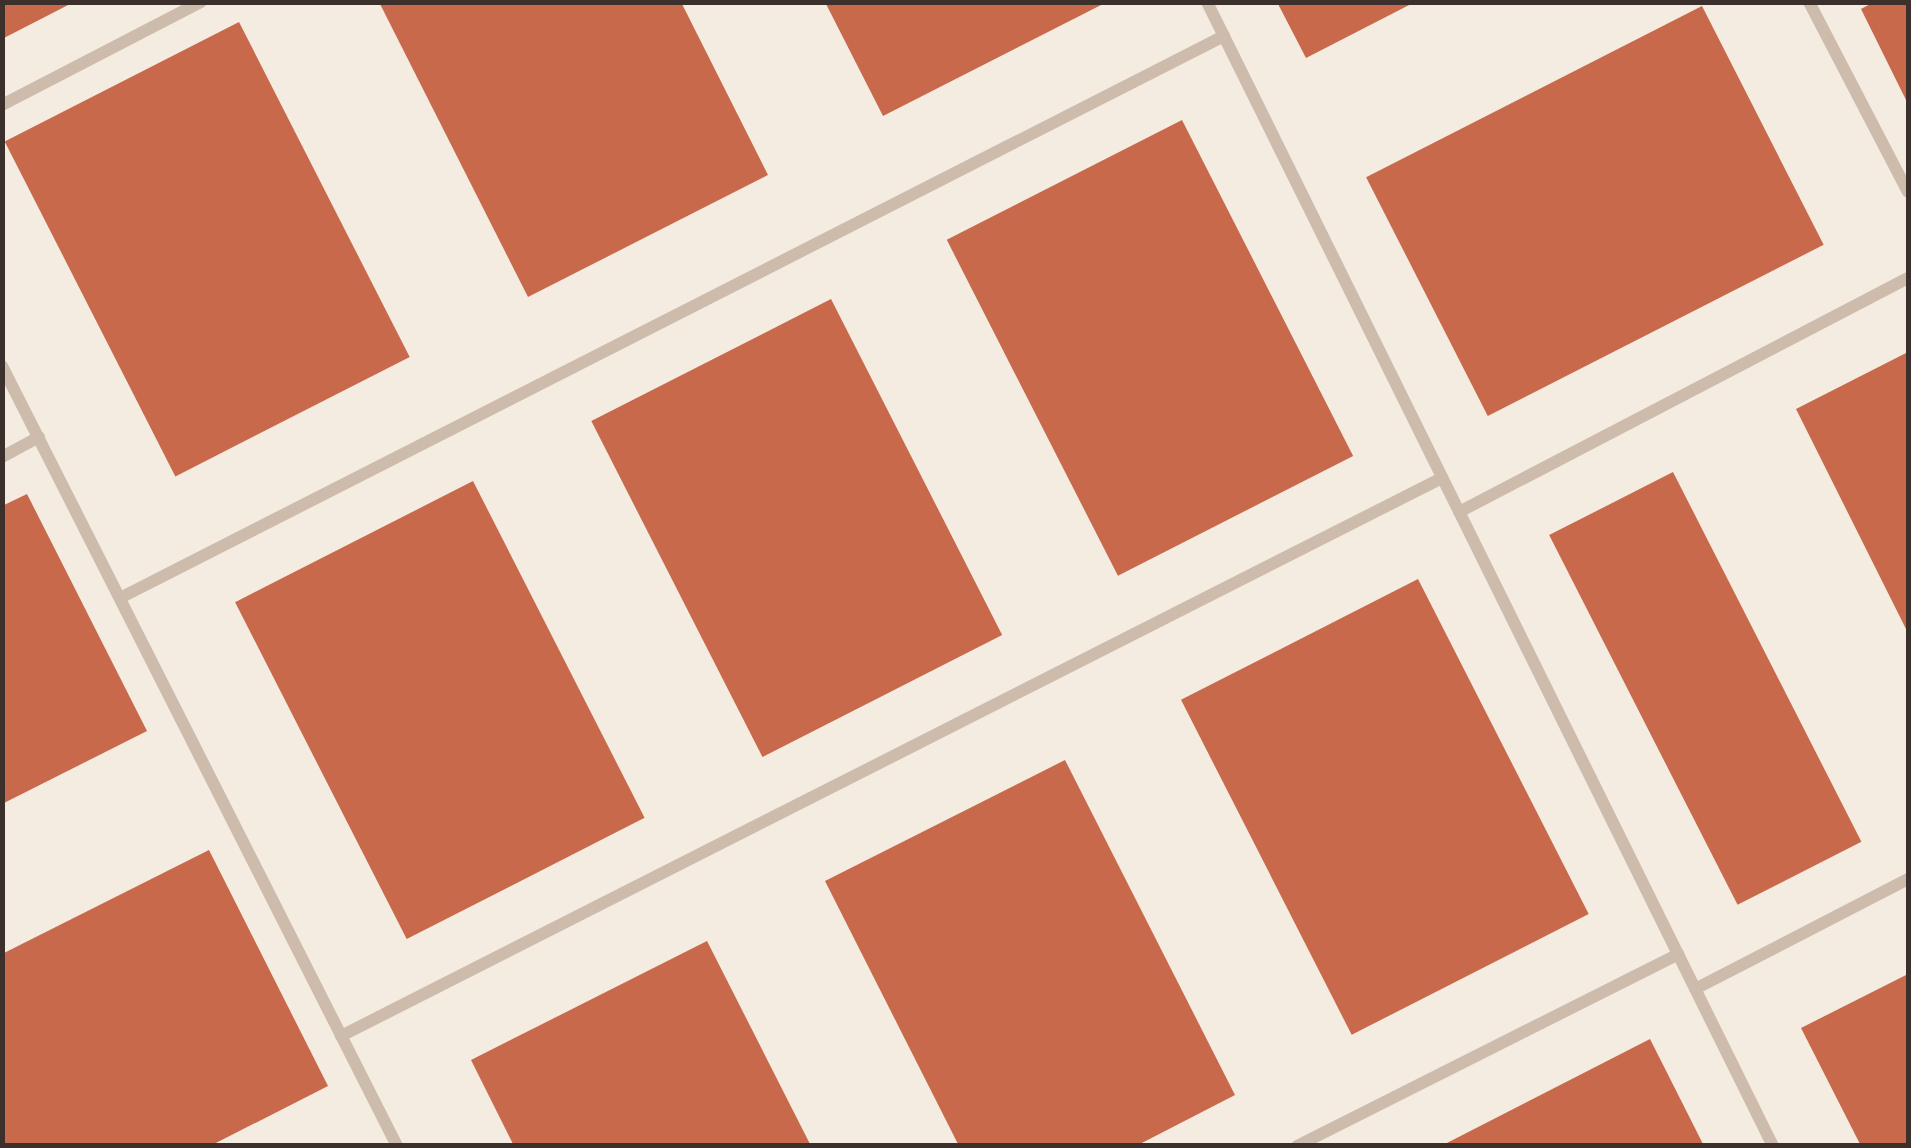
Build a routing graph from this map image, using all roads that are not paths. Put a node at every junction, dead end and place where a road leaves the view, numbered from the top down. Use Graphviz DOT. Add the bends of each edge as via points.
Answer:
graph roads {
  1 [pos="201,2"];
  2 [pos="1207,2"];
  3 [pos="1809,2"];
  4 [pos="1224,36"];
  5 [pos="2,105"];
  6 [pos="1908,192"];
  7 [pos="1908,278"];
  8 [pos="2,366"];
  9 [pos="39,438"];
  10 [pos="2,456"];
  11 [pos="1442,478"];
  12 [pos="1460,512"];
  13 [pos="120,598"];
  14 [pos="1908,880"];
  15 [pos="1678,954"];
  16 [pos="1695,989"];
  17 [pos="341,1036"];
  18 [pos="396,1146"];
  19 [pos="1297,1146"];
  20 [pos="1773,1146"];
  1 -- 5 [label="lane"];
  2 -- 4 [label="lane"];
  3 -- 6 [label="lane"];
  4 -- 11 [label="lane"];
  4 -- 13 [label="lane"];
  7 -- 12 [label="lane"];
  8 -- 9 [label="lane"];
  9 -- 10 [label="lane"];
  9 -- 13 [label="lane"];
  11 -- 12 [label="lane"];
  11 -- 17 [label="lane"];
  12 -- 15 [label="lane"];
  13 -- 17 [label="lane"];
  14 -- 16 [label="lane"];
  15 -- 16 [label="lane"];
  15 -- 19 [label="lane"];
  16 -- 20 [label="lane"];
  17 -- 18 [label="lane"];
}
